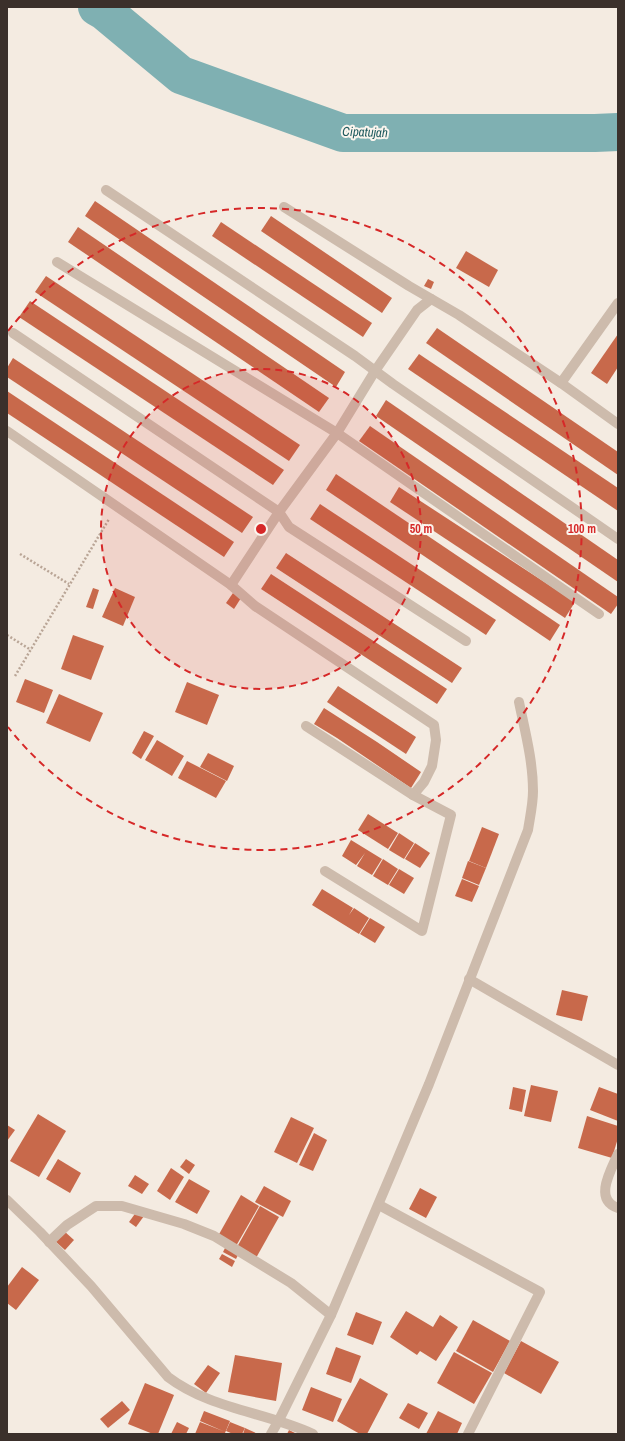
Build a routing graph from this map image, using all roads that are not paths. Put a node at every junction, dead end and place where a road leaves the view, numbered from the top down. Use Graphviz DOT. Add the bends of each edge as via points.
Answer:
graph roads {
  1 [pos="106,190"];
  2 [pos="284,207"];
  3 [pos="57,262"];
  4 [pos="431,299"];
  5 [pos="618,303"];
  6 [pos="13,333"];
  7 [pos="375,371"];
  8 [pos="561,383"];
  9 [pos="618,424"];
  10 [pos="7,431"];
  11 [pos="337,433"];
  12 [pos="279,512"];
  13 [pos="618,539"];
  14 [pos="231,585"];
  15 [pos="600,614"];
  16 [pos="466,641"];
  17 [pos="520,702"];
  18 [pos="306,726"];
  19 [pos="413,795"];
  20 [pos="325,871"];
  21 [pos="469,979"];
  22 [pos="618,1065"];
  23 [pos="618,1154"];
  24 [pos="7,1200"];
  25 [pos="379,1205"];
  26 [pos="618,1208"];
  27 [pos="49,1242"];
  28 [pos="331,1315"];
  29 [pos="279,1420"];
  30 [pos="270,1434"];
  31 [pos="313,1434"];
  32 [pos="468,1434"];
  1 -- 7 [label="street"];
  2 -- 4 [label="street"];
  3 -- 11 [label="street"];
  4 -- 7 [label="street" via="417,310"];
  4 -- 8 [label="street"];
  5 -- 8 [label="street"];
  6 -- 12 [label="street"];
  7 -- 11 [label="street"];
  7 -- 13 [label="street"];
  8 -- 9 [label="street"];
  10 -- 14 [label="street"];
  11 -- 12 [label="street"];
  11 -- 15 [label="street"];
  12 -- 14 [label="street"];
  12 -- 16 [label="street" via="289,527"];
  14 -- 19 [label="street" via="255,606 434,725 436,740 432,766 424,782"];
  17 -- 21 [label="street" via="532,774 532,810 520,852"];
  18 -- 19 [label="street"];
  19 -- 20 [label="street" via="451,815 422,931"];
  21 -- 22 [label="street"];
  21 -- 25 [label="street"];
  23 -- 26 [label="street" via="604,1190 606,1198 613,1207"];
  24 -- 27 [label="street"];
  25 -- 28 [label="street"];
  25 -- 32 [label="street" via="540,1292"];
  27 -- 28 [label="street" via="67,1225 96,1206 122,1206 184,1224 214,1236 291,1283"];
  27 -- 29 [label="street" via="91,1286 168,1377 184,1388 225,1405"];
  28 -- 29 [label="street"];
  29 -- 30 [label="street"];
  29 -- 31 [label="street"];
}
